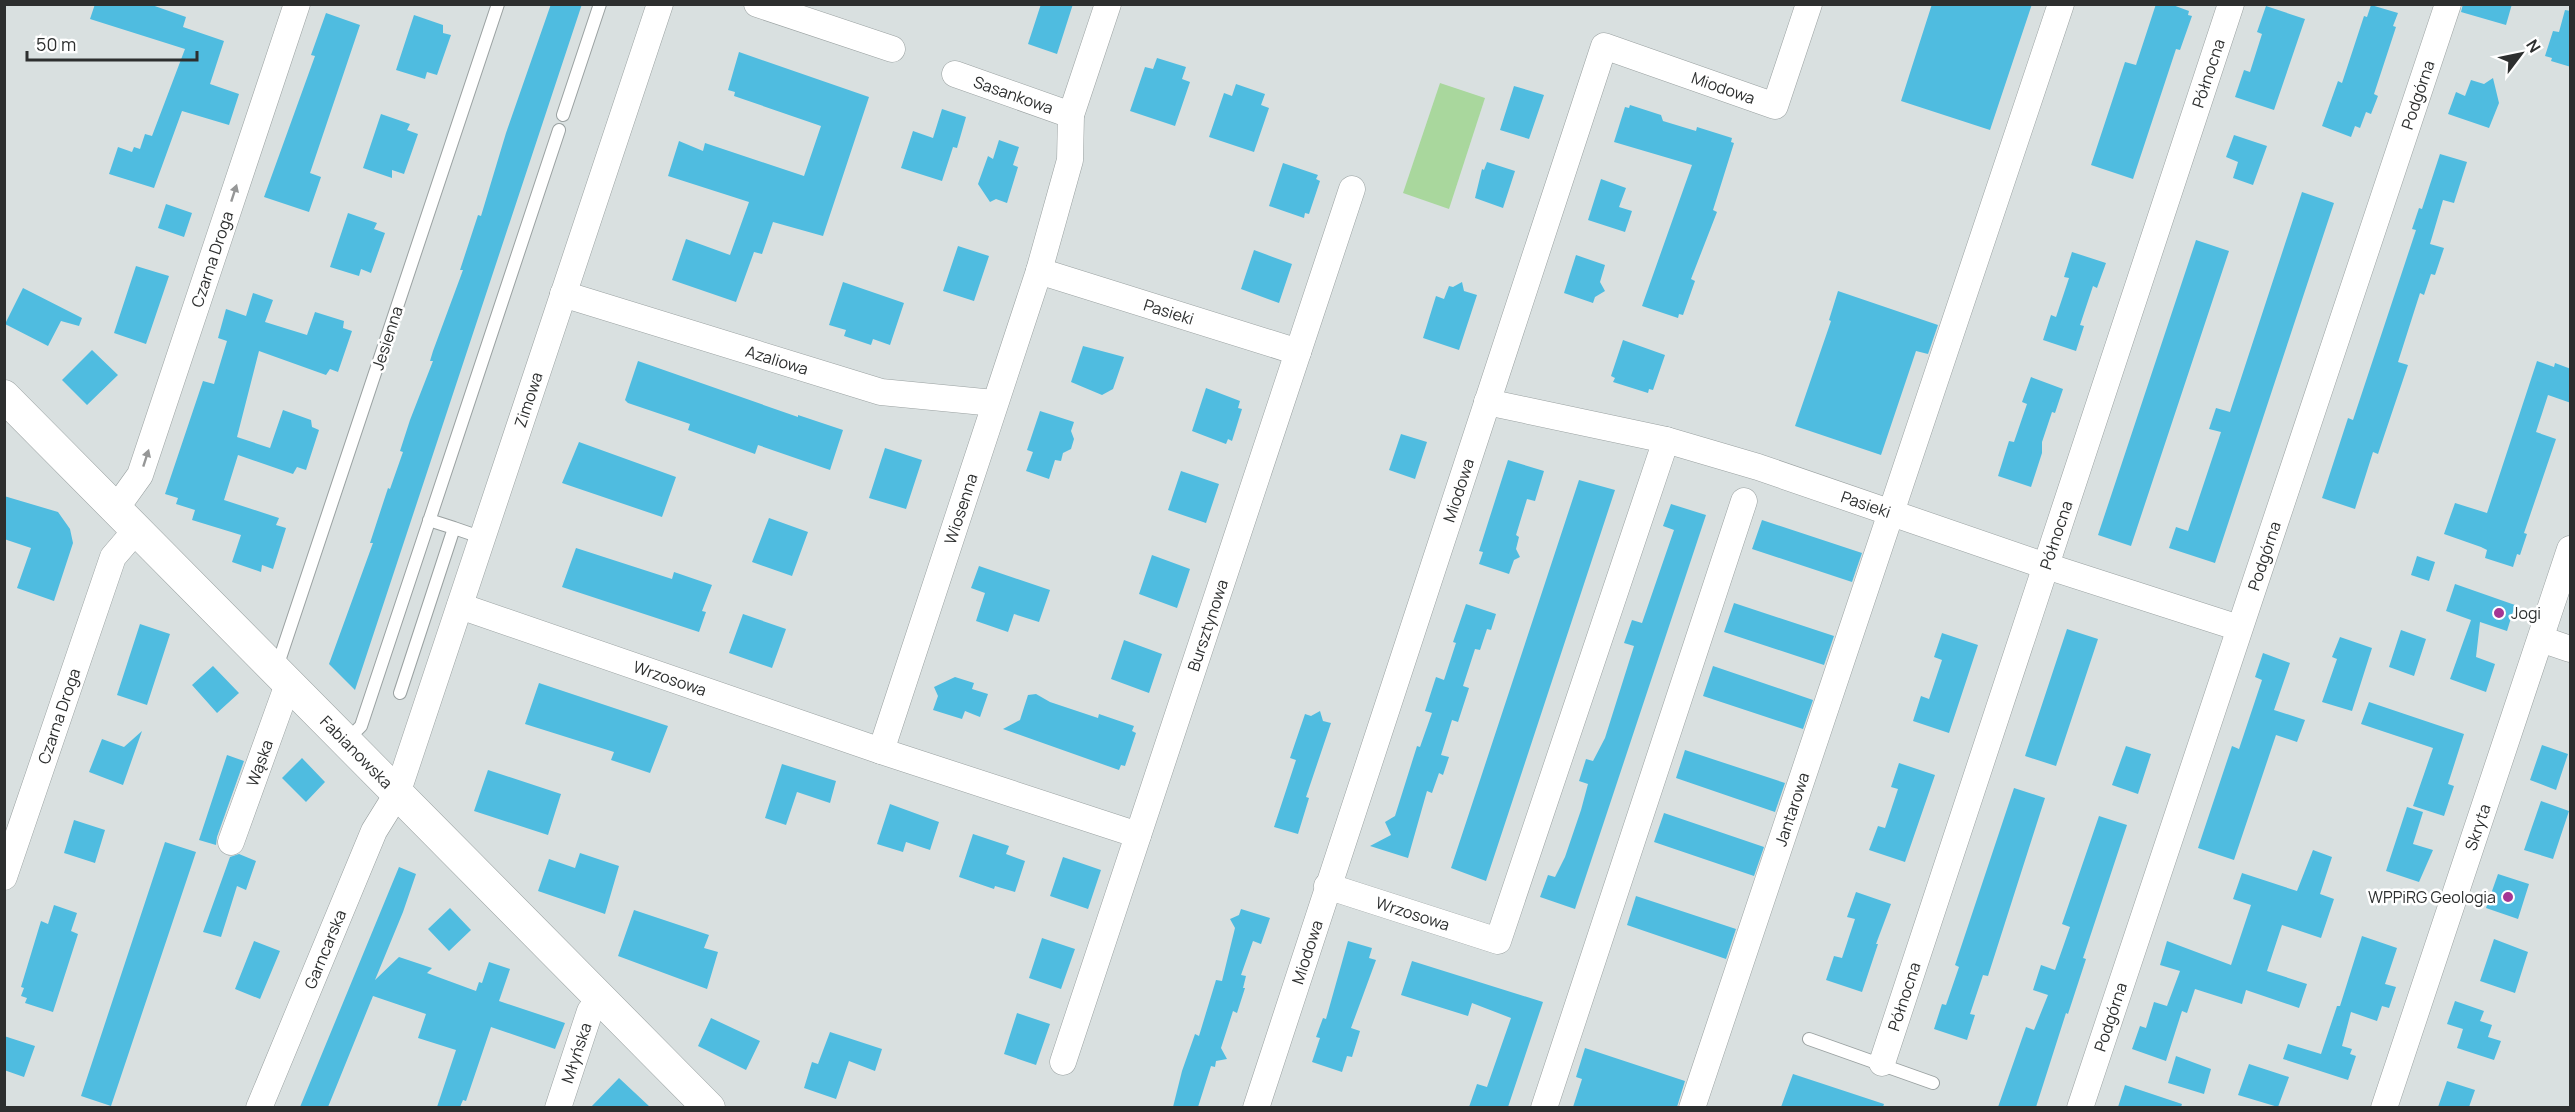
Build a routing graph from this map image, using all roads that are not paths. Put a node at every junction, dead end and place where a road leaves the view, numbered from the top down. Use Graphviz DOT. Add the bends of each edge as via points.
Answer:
graph roads {
  1 [pos="297,4"];
  2 [pos="498,4"];
  3 [pos="600,4"];
  4 [pos="660,4"];
  5 [pos="756,4"];
  6 [pos="1108,4"];
  7 [pos="1809,4"];
  8 [pos="2061,4"];
  9 [pos="2231,4"];
  10 [pos="2448,4"];
  11 [pos="892,49"];
  12 [pos="956,74"];
  13 [pos="563,115"];
  14 [pos="1071,115"];
  15 [pos="559,130"];
  16 [pos="1352,189"];
  17 [pos="1039,271"];
  18 [pos="563,294"];
  19 [pos="1298,352"];
  20 [pos="4,396"];
  21 [pos="1487,402"];
  22 [pos="994,403"];
  23 [pos="1666,440"];
  24 [pos="1744,501"];
  25 [pos="1891,512"];
  26 [pos="127,518"];
  27 [pos="429,520"];
  28 [pos="454,528"];
  29 [pos="483,538"];
  30 [pos="2571,549"];
  31 [pos="2047,565"];
  32 [pos="460,606"];
  33 [pos="2239,628"];
  34 [pos="2541,639"];
  35 [pos="2571,649"];
  36 [pos="282,677"];
  37 [pos="400,693"];
  38 [pos="355,732"];
  39 [pos="881,751"];
  40 [pos="397,794"];
  41 [pos="1138,835"];
  42 [pos="231,842"];
  43 [pos="4,877"];
  44 [pos="1327,886"];
  45 [pos="601,999"];
  46 [pos="1809,1039"];
  47 [pos="1063,1062"];
  48 [pos="1882,1063"];
  49 [pos="1933,1083"];
  50 [pos="259,1107"];
  51 [pos="558,1107"];
  52 [pos="709,1107"];
  53 [pos="1257,1107"];
  54 [pos="1544,1107"];
  55 [pos="1692,1107"];
  56 [pos="2080,1107"];
  57 [pos="2384,1107"];
  26 -- 1 [label="street, Czarna Droga, one-way"];
  2 -- 36 [label="lane, Jesienna"];
  3 -- 13 [label="lane"];
  4 -- 18 [label="street, Zimowa"];
  5 -- 11 [label="street"];
  6 -- 14 [label="street, Wiosenna"];
  7 -- 21 [label="street, Miodowa" via="1775,106 1604,46"];
  8 -- 25 [label="street, Jantarowa"];
  9 -- 31 [label="street, Północna"];
  10 -- 33 [label="street, Podgórna"];
  12 -- 14 [label="street, Sasankowa"];
  14 -- 17 [label="street, Wiosenna" via="1070,160"];
  15 -- 27 [label="lane"];
  16 -- 19 [label="street, Bursztynowa"];
  17 -- 19 [label="street, Pasieki"];
  17 -- 22 [label="street, Wiosenna"];
  18 -- 22 [label="street, Azaliowa" via="881,392"];
  18 -- 29 [label="street, Zimowa"];
  19 -- 41 [label="street, Bursztynowa"];
  20 -- 26 [label="street, Fabianowska"];
  21 -- 23 [label="street, Pasieki"];
  21 -- 44 [label="street, Miodowa"];
  22 -- 39 [label="street, Wiosenna"];
  23 -- 25 [label="street, Pasieki" via="1773,471"];
  23 -- 44 [label="street, Wrzosowa" via="1498,941"];
  24 -- 54 [label="street"];
  25 -- 31 [label="street, Pasieki"];
  25 -- 55 [label="street, Jantarowa"];
  26 -- 36 [label="street, Fabianowska"];
  26 -- 43 [label="street, Czarna Droga"];
  27 -- 28 [label="lane"];
  27 -- 38 [label="lane" via="361,726"];
  28 -- 29 [label="lane"];
  28 -- 37 [label="lane"];
  29 -- 32 [label="street, Zimowa"];
  30 -- 34 [label="street, Skryta"];
  31 -- 33 [label="street, Pasieki"];
  31 -- 48 [label="street, Północna"];
  32 -- 39 [label="street, Wrzosowa"];
  32 -- 40 [label="street, Zimowa"];
  33 -- 56 [label="street, Podgórna"];
  34 -- 35 [label="street"];
  34 -- 57 [label="street, Skryta"];
  36 -- 40 [label="street, Fabianowska"];
  36 -- 42 [label="street, Wąska"];
  39 -- 41 [label="street"];
  40 -- 45 [label="street, Fabianowska"];
  40 -- 50 [label="street, Garncarska" via="374,831"];
  41 -- 47 [label="street, Bursztynowa"];
  44 -- 53 [label="street, Miodowa"];
  45 -- 51 [label="street, Młyńska" via="590,1011"];
  45 -- 52 [label="street, Fabianowska"];
  46 -- 48 [label="lane"];
  48 -- 49 [label="lane"];
}
